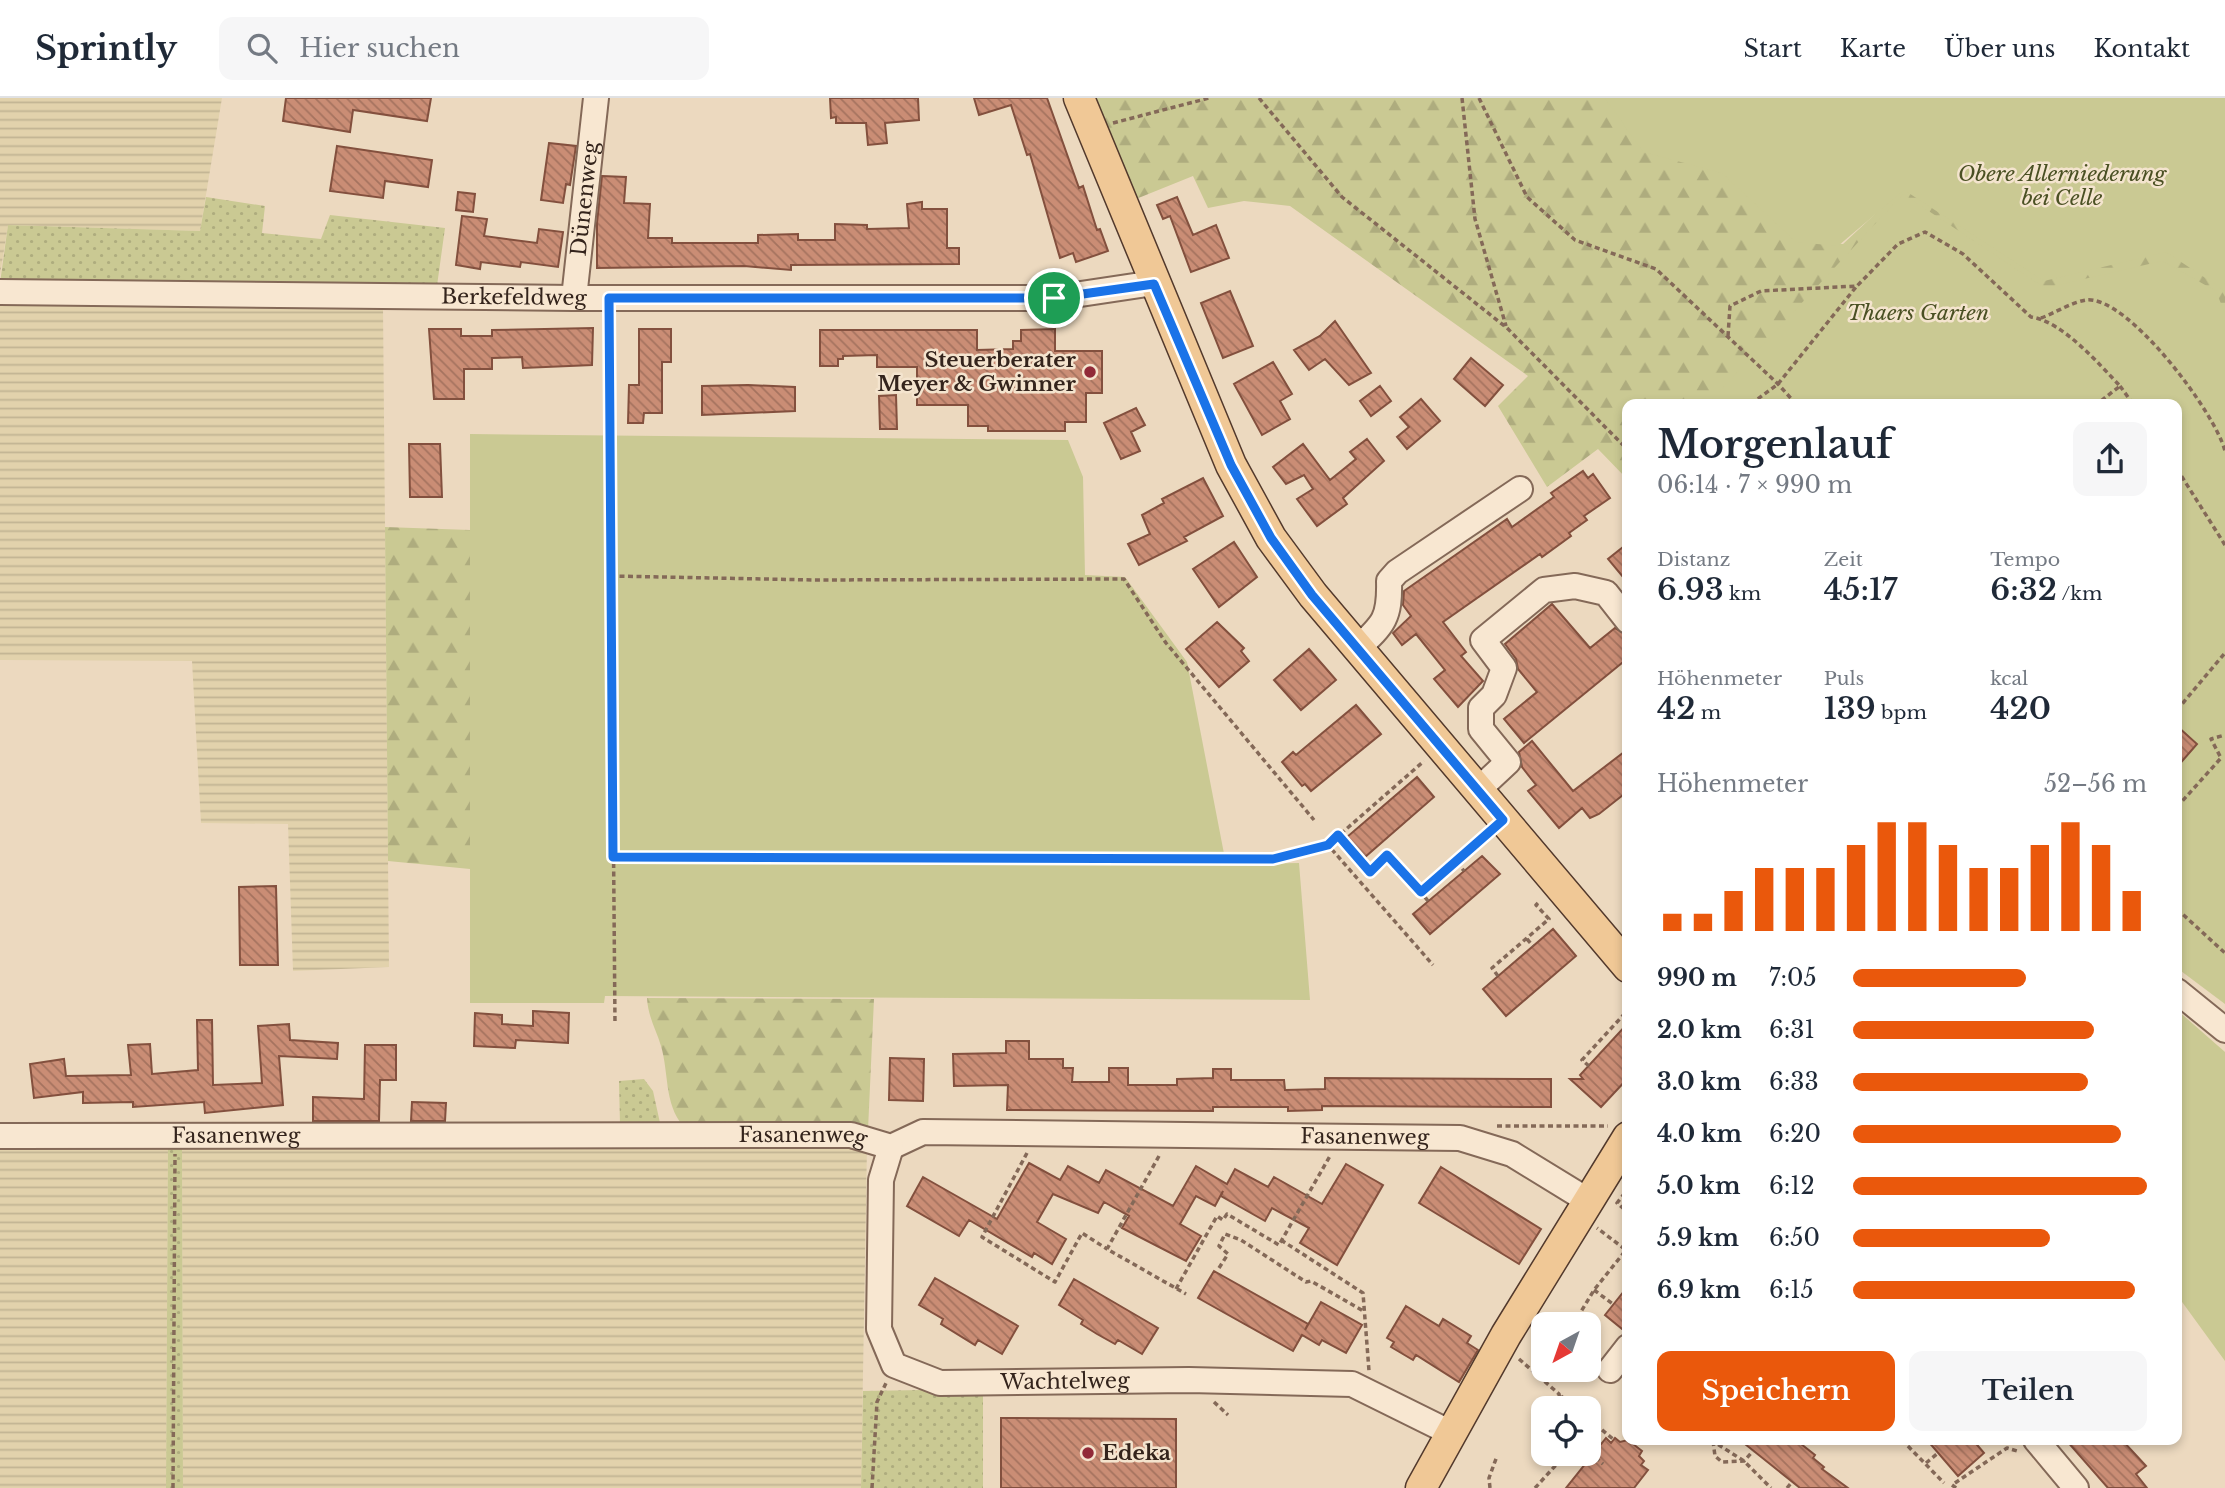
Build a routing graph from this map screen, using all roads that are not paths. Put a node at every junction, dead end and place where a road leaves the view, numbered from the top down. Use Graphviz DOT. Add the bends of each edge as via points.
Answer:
graph roads {
  1 [pos="596,98"];
  2 [pos="1079,98"];
  3 [pos="1154,284"];
  4 [pos="0,292"];
  5 [pos="574,298"];
  6 [pos="1520,489"];
  7 [pos="1622,613"];
  8 [pos="1358,648"];
  9 [pos="1478,790"];
  10 [pos="1622,960"];
  11 [pos="2182,994"];
  12 [pos="2225,1030"];
  13 [pos="0,1136"];
  14 [pos="1622,1146"];
  15 [pos="891,1147"];
  16 [pos="1583,1208"];
  17 [pos="1622,1355"];
  18 [pos="1610,1370"];
  19 [pos="1451,1433"];
  20 [pos="2027,1446"];
  21 [pos="1421,1488"];
  22 [pos="2076,1488"];
  1 -- 5 [label="street, Dünenweg"];
  2 -- 3 [label="main road"];
  3 -- 5 [label="street, Berkefeldweg" via="1054,298"];
  3 -- 8 [label="main road" via="1231,465 1271,538"];
  4 -- 5 [label="street, Berkefeldweg"];
  6 -- 8 [label="street" via="1397,572 1389,581 1383,624"];
  7 -- 9 [label="street" via="1606,593 1575,586 1544,590 1483,640 1504,668 1494,695 1481,708 1481,729 1508,762"];
  8 -- 9 [label="main road"];
  9 -- 10 [label="main road"];
  11 -- 12 [label="street"];
  13 -- 15 [label="street, Fasanenweg" via="851,1135"];
  14 -- 16 [label="main road"];
  15 -- 16 [label="street, Fasanenweg" via="923,1132 1460,1138 1512,1154"];
  15 -- 19 [label="street, Wachtelweg" via="881,1180 879,1329 894,1365 940,1383 1189,1380 1352,1384"];
  16 -- 19 [label="main road"];
  17 -- 18 [label="street"];
  19 -- 21 [label="main road"];
  20 -- 22 [label="street"];
}
